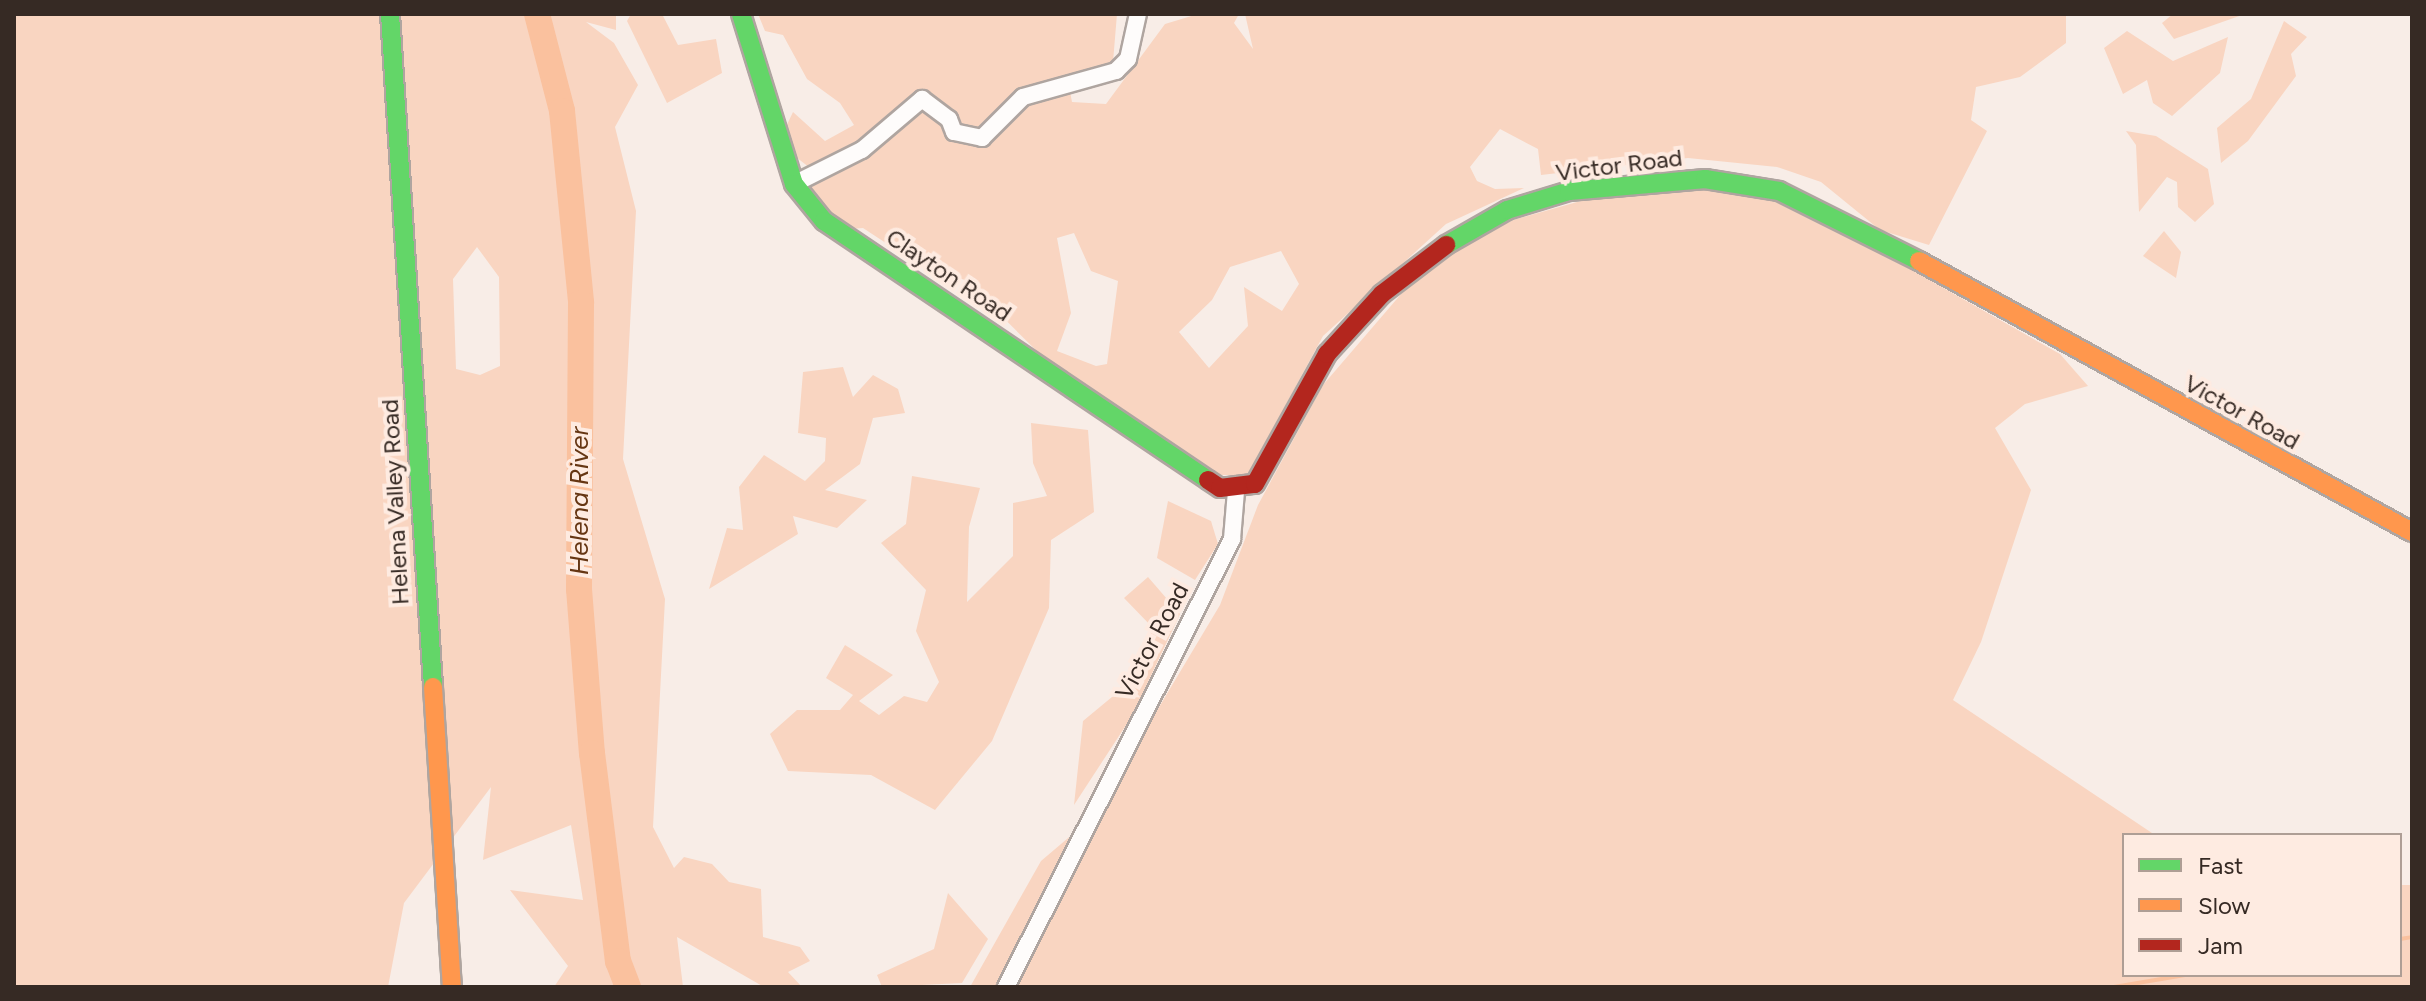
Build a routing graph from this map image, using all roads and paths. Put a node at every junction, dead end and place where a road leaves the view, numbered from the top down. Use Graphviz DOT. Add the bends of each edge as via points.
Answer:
graph roads {
  1 [pos="390,14"];
  2 [pos="741,14"];
  3 [pos="1138,14"];
  4 [pos="794,184"];
  5 [pos="1236,491"];
  6 [pos="2412,532"];
  7 [pos="452,987"];
  8 [pos="1006,987"];
  1 -- 7 [label="street, Helena Valley Road"];
  2 -- 4 [label="street, Clayton Road"];
  3 -- 4 [label="street" via="1128,59 1097,82 1023,97 982,138 954,132 949,119 922,99 862,150"];
  4 -- 5 [label="street, Clayton Road" via="824,221 1203,478"];
  5 -- 6 [label="street, Victor Road" via="1269,469 1327,354 1382,294 1458,236 1507,210 1569,191 1705,179 1779,191 1841,218"];
  5 -- 8 [label="street, Victor Road" via="1232,539"];
}
